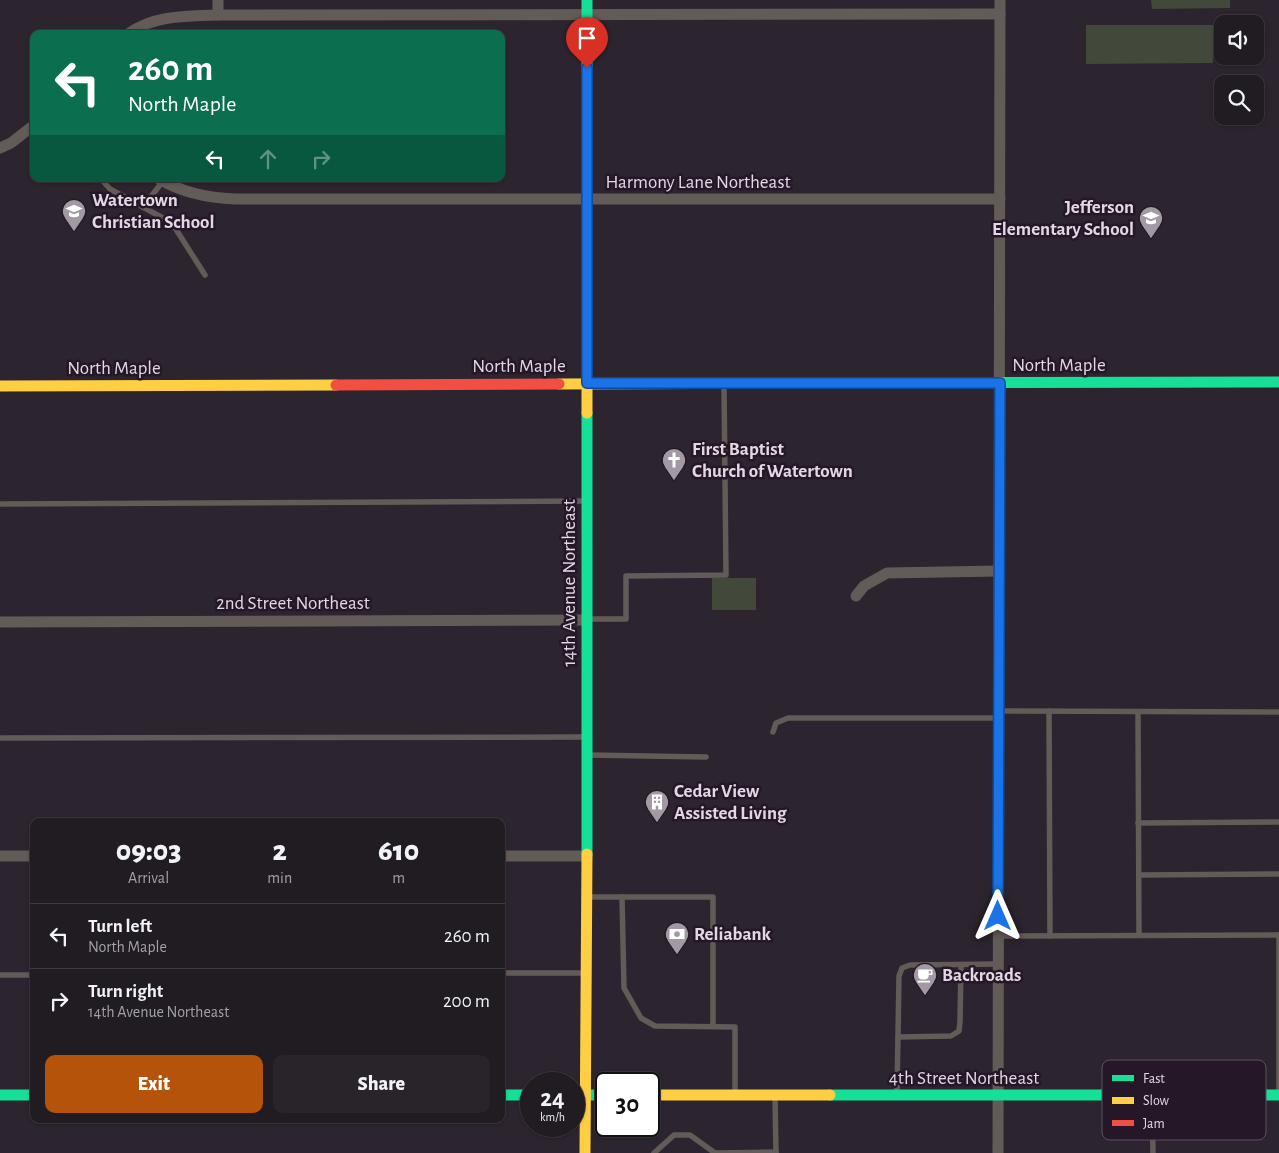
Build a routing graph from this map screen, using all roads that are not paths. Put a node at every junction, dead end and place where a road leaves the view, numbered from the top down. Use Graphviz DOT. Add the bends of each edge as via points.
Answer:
graph roads {
  1 [pos="218,0"];
  2 [pos="587,0"];
  3 [pos="1000,0"];
  4 [pos="587,14"];
  5 [pos="1000,14"];
  6 [pos="218,15"];
  7 [pos="135,30"];
  8 [pos="30,128"];
  9 [pos="0,148"];
  10 [pos="104,182"];
  11 [pos="160,182"];
  12 [pos="165,182"];
  13 [pos="1000,199"];
  14 [pos="587,200"];
  15 [pos="144,207"];
  16 [pos="205,275"];
  17 [pos="1279,382"];
  18 [pos="587,383"];
  19 [pos="724,383"];
  20 [pos="1000,383"];
  21 [pos="0,386"];
  22 [pos="587,501"];
  23 [pos="0,504"];
  24 [pos="998,571"];
  25 [pos="856,596"];
  26 [pos="586,620"];
  27 [pos="0,622"];
  28 [pos="1049,711"];
  29 [pos="1138,712"];
  30 [pos="1279,712"];
  31 [pos="998,714"];
  32 [pos="773,732"];
  33 [pos="586,737"];
  34 [pos="0,738"];
  35 [pos="586,754"];
  36 [pos="706,757"];
  37 [pos="1279,822"];
  38 [pos="1138,823"];
  39 [pos="0,856"];
  40 [pos="30,856"];
  41 [pos="505,856"];
  42 [pos="587,856"];
  43 [pos="1279,874"];
  44 [pos="1138,875"];
  45 [pos="586,897"];
  46 [pos="622,897"];
  47 [pos="1138,935"];
  48 [pos="1279,935"];
  49 [pos="998,936"];
  50 [pos="1050,936"];
  51 [pos="998,964"];
  52 [pos="961,965"];
  53 [pos="505,973"];
  54 [pos="586,973"];
  55 [pos="0,975"];
  56 [pos="30,975"];
  57 [pos="713,1026"];
  58 [pos="898,1037"];
  59 [pos="580,1072"];
  60 [pos="0,1094"];
  61 [pos="30,1095"];
  62 [pos="505,1095"];
  63 [pos="520,1095"];
  64 [pos="660,1095"];
  65 [pos="735,1095"];
  66 [pos="775,1095"];
  67 [pos="897,1095"];
  68 [pos="998,1095"];
  69 [pos="1102,1095"];
  70 [pos="1266,1095"];
  71 [pos="1279,1095"];
  72 [pos="583,1137"];
  73 [pos="1152,1140"];
  74 [pos="776,1152"];
  75 [pos="585,1153"];
  76 [pos="654,1153"];
  77 [pos="715,1153"];
  78 [pos="754,1153"];
  79 [pos="998,1153"];
  80 [pos="1152,1153"];
  1 -- 6 [label="street"];
  2 -- 4 [label="main road, 14th Avenue Northeast"];
  3 -- 5 [label="street"];
  4 -- 5 [label="street"];
  4 -- 6 [label="street"];
  4 -- 14 [label="main road, 14th Avenue Northeast"];
  5 -- 13 [label="street"];
  6 -- 7 [label="street" via="150,22"];
  8 -- 9 [label="street"];
  10 -- 15 [label="lane" via="110,189"];
  11 -- 15 [label="lane"];
  12 -- 14 [label="street, Harmony Lane Northeast" via="190,193 235,200"];
  13 -- 14 [label="street, Harmony Lane Northeast"];
  13 -- 20 [label="street"];
  14 -- 18 [label="main road, 14th Avenue Northeast"];
  15 -- 16 [label="lane" via="172,223"];
  17 -- 20 [label="main road, North Maple"];
  18 -- 19 [label="main road, North Maple"];
  18 -- 21 [label="main road, North Maple"];
  18 -- 22 [label="main road, 14th Avenue Northeast"];
  19 -- 20 [label="main road, North Maple"];
  19 -- 26 [label="lane" via="726,575 626,576 626,619"];
  20 -- 24 [label="street"];
  22 -- 23 [label="lane"];
  22 -- 26 [label="main road, 14th Avenue Northeast"];
  24 -- 25 [label="street" via="887,573 864,586"];
  24 -- 31 [label="street"];
  26 -- 27 [label="street, 2nd Street Northeast"];
  26 -- 33 [label="main road, 14th Avenue Northeast"];
  28 -- 29 [label="lane"];
  28 -- 31 [label="lane"];
  28 -- 50 [label="lane"];
  29 -- 30 [label="lane"];
  29 -- 38 [label="lane"];
  31 -- 32 [label="lane" via="788,718 776,723"];
  31 -- 49 [label="street"];
  33 -- 34 [label="lane"];
  33 -- 35 [label="main road, 14th Avenue Northeast"];
  35 -- 36 [label="lane"];
  35 -- 42 [label="main road, 14th Avenue Northeast"];
  37 -- 38 [label="lane"];
  38 -- 44 [label="lane"];
  39 -- 40 [label="street"];
  41 -- 42 [label="street"];
  42 -- 45 [label="main road, 14th Avenue Northeast"];
  43 -- 44 [label="lane"];
  44 -- 47 [label="lane"];
  45 -- 46 [label="lane"];
  45 -- 54 [label="main road, 14th Avenue Northeast"];
  46 -- 57 [label="lane" via="624,988 642,1018 655,1026"];
  46 -- 57 [label="lane" via="713,897"];
  47 -- 48 [label="lane"];
  47 -- 50 [label="lane"];
  48 -- 71 [label="lane"];
  49 -- 50 [label="lane"];
  49 -- 51 [label="street"];
  51 -- 52 [label="lane"];
  51 -- 68 [label="street"];
  52 -- 58 [label="lane" via="958,1031 951,1036"];
  52 -- 58 [label="lane" via="910,965 902,968 898,976"];
  53 -- 54 [label="lane"];
  54 -- 59 [label="main road, 14th Avenue Northeast"];
  55 -- 56 [label="lane"];
  57 -- 65 [label="lane" via="735,1027"];
  58 -- 67 [label="lane"];
  60 -- 61 [label="main road"];
  62 -- 63 [label="main road"];
  64 -- 65 [label="main road, 4th Street Northeast"];
  65 -- 66 [label="main road, 4th Street Northeast"];
  66 -- 67 [label="main road, 4th Street Northeast"];
  66 -- 74 [label="lane"];
  67 -- 68 [label="main road, 4th Street Northeast"];
  68 -- 69 [label="main road, 4th Street Northeast"];
  68 -- 79 [label="street"];
  70 -- 71 [label="main road, 4th Street Northeast"];
  72 -- 75 [label="main road, 14th Avenue Northeast"];
  73 -- 80 [label="lane"];
  74 -- 78 [label="lane"];
  76 -- 77 [label="lane" via="674,1135 690,1135"];
  77 -- 78 [label="lane"];
}
